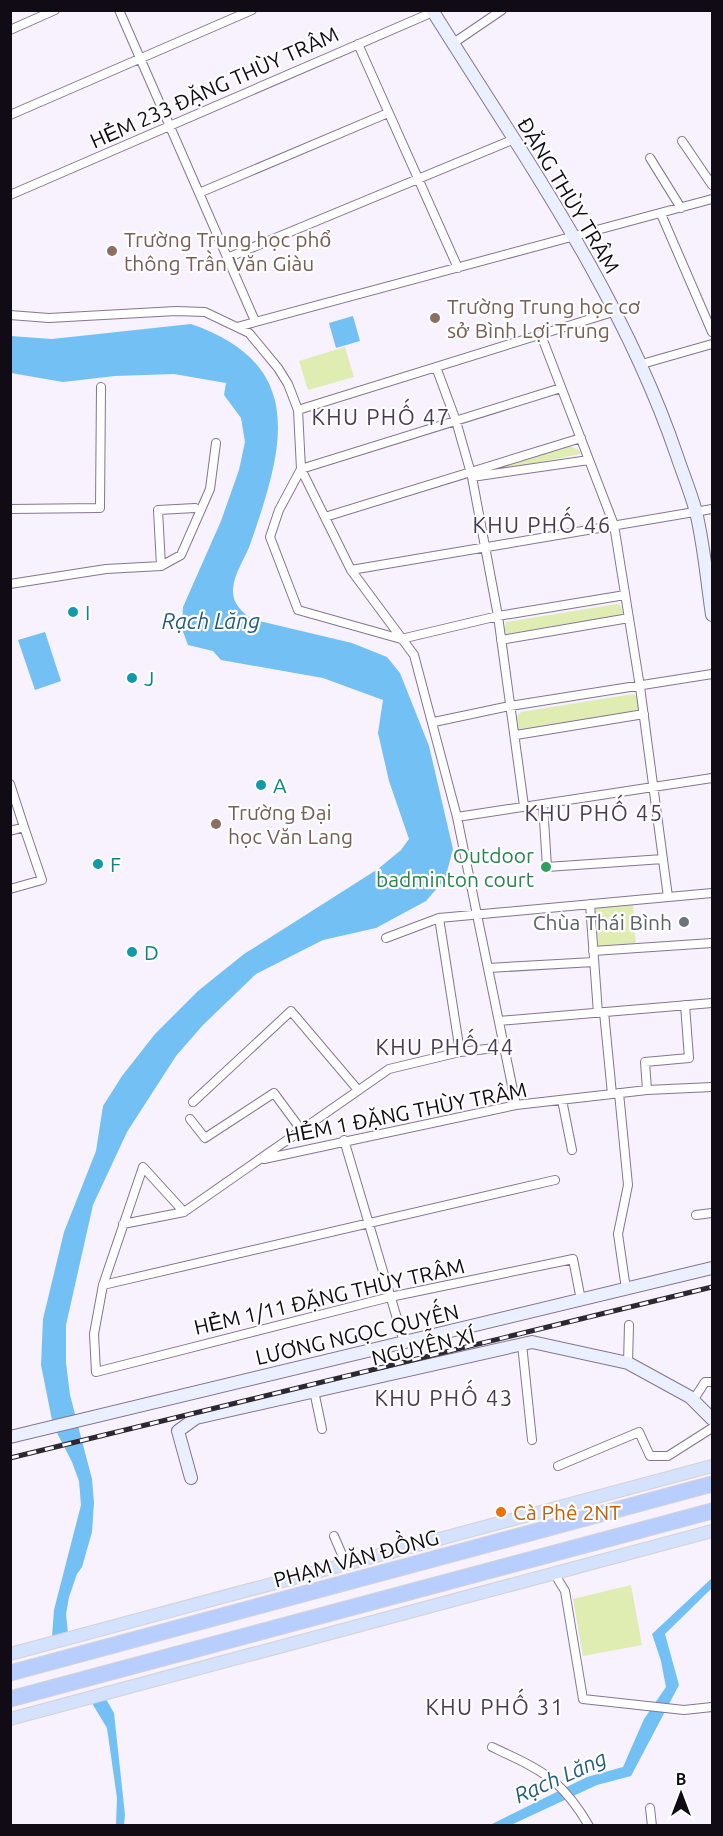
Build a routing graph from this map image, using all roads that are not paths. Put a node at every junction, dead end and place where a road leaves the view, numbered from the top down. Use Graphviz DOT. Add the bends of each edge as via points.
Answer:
graph roads {
  1 [pos="55,10"];
  2 [pos="119,10"];
  3 [pos="252,10"];
  4 [pos="502,10"];
  5 [pos="432,11"];
  6 [pos="10,30"];
  7 [pos="358,44"];
  8 [pos="452,44"];
  9 [pos="140,59"];
  10 [pos="388,113"];
  11 [pos="10,115"];
  12 [pos="170,126"];
  13 [pos="512,140"];
  14 [pos="682,141"];
  15 [pos="650,158"];
  16 [pos="418,178"];
  17 [pos="712,185"];
  18 [pos="199,193"];
  19 [pos="10,195"];
  20 [pos="712,199"];
  21 [pos="681,208"];
  22 [pos="661,214"];
  23 [pos="574,238"];
  24 [pos="227,258"];
  25 [pos="458,268"];
  26 [pos="616,311"];
  27 [pos="10,315"];
  28 [pos="255,321"];
  29 [pos="237,327"];
  30 [pos="712,332"];
  31 [pos="541,335"];
  32 [pos="712,344"];
  33 [pos="642,364"];
  34 [pos="436,367"];
  35 [pos="100,387"];
  36 [pos="561,388"];
  37 [pos="298,410"];
  38 [pos="456,420"];
  39 [pos="581,438"];
  40 [pos="216,443"];
  41 [pos="589,460"];
  42 [pos="301,469"];
  43 [pos="472,474"];
  44 [pos="195,508"];
  45 [pos="10,509"];
  46 [pos="712,509"];
  47 [pos="696,512"];
  48 [pos="325,518"];
  49 [pos="614,525"];
  50 [pos="485,547"];
  51 [pos="161,566"];
  52 [pos="351,570"];
  53 [pos="10,584"];
  54 [pos="625,595"];
  55 [pos="712,615"];
  56 [pos="498,616"];
  57 [pos="629,618"];
  58 [pos="401,639"];
  59 [pos="501,640"];
  60 [pos="712,674"];
  61 [pos="640,687"];
  62 [pos="510,706"];
  63 [pos="644,714"];
  64 [pos="434,722"];
  65 [pos="516,735"];
  66 [pos="712,778"];
  67 [pos="10,784"];
  68 [pos="653,788"];
  69 [pos="543,804"];
  70 [pos="524,806"];
  71 [pos="458,817"];
  72 [pos="24,827"];
  73 [pos="10,831"];
  74 [pos="663,859"];
  75 [pos="10,889"];
  76 [pos="712,893"];
  77 [pos="668,897"];
  78 [pos="590,904"];
  79 [pos="477,915"];
  80 [pos="439,918"];
  81 [pos="386,938"];
  82 [pos="712,943"];
  83 [pos="593,951"];
  84 [pos="594,962"];
  85 [pos="488,968"];
  86 [pos="712,1003"];
  87 [pos="685,1005"];
  88 [pos="601,1012"];
  89 [pos="499,1021"];
  90 [pos="504,1047"];
  91 [pos="460,1052"];
  92 [pos="712,1087"];
  93 [pos="358,1090"];
  94 [pos="647,1090"];
  95 [pos="615,1094"];
  96 [pos="562,1100"];
  97 [pos="193,1102"];
  98 [pos="516,1106"];
  99 [pos="190,1119"];
  100 [pos="302,1131"];
  101 [pos="344,1140"];
  102 [pos="572,1150"];
  103 [pos="259,1160"];
  104 [pos="555,1180"];
  105 [pos="184,1212"];
  106 [pos="712,1213"];
  107 [pos="696,1215"];
  108 [pos="368,1223"];
  109 [pos="123,1224"];
  110 [pos="712,1268"];
  111 [pos="103,1285"];
  112 [pos="626,1289"];
  113 [pos="390,1297"];
  114 [pos="581,1300"];
  115 [pos="629,1325"];
  116 [pos="404,1342"];
  117 [pos="522,1344"];
  118 [pos="628,1363"];
  119 [pos="712,1382"];
  120 [pos="314,1391"];
  121 [pos="694,1399"];
  122 [pos="712,1419"];
  123 [pos="712,1428"];
  124 [pos="322,1429"];
  125 [pos="10,1437"];
  126 [pos="532,1440"];
  127 [pos="558,1466"];
  128 [pos="712,1466"];
  129 [pos="191,1478"];
  130 [pos="712,1484"];
  131 [pos="712,1511"];
  132 [pos="712,1531"];
  133 [pos="334,1536"];
  134 [pos="612,1538"];
  135 [pos="616,1556"];
  136 [pos="346,1564"];
  137 [pos="554,1573"];
  138 [pos="10,1654"];
  139 [pos="10,1673"];
  140 [pos="12,1699"];
  141 [pos="712,1707"];
  142 [pos="15,1718"];
  143 [pos="492,1747"];
  144 [pos="650,1808"];
  145 [pos="589,1826"];
  146 [pos="652,1826"];
  1 -- 6 [label="street"];
  2 -- 9 [label="street"];
  3 -- 9 [label="street"];
  4 -- 8 [label="street"];
  5 -- 7 [label="street, HẺM 233 ĐẶNG THÙY TRÂM"];
  5 -- 8 [label="street, ĐẶNG THÙY TRÂM"];
  7 -- 10 [label="street"];
  7 -- 12 [label="street, HẺM 233 ĐẶNG THÙY TRÂM"];
  8 -- 13 [label="street, ĐẶNG THÙY TRÂM"];
  9 -- 11 [label="street"];
  9 -- 12 [label="street"];
  10 -- 16 [label="street"];
  10 -- 18 [label="street"];
  12 -- 18 [label="street"];
  12 -- 19 [label="street, HẺM 233 ĐẶNG THÙY TRÂM"];
  13 -- 16 [label="street"];
  13 -- 23 [label="street, ĐẶNG THÙY TRÂM"];
  14 -- 17 [label="street"];
  15 -- 21 [label="street"];
  16 -- 24 [label="street"];
  16 -- 25 [label="street"];
  18 -- 24 [label="street"];
  20 -- 21 [label="street"];
  21 -- 22 [label="street"];
  22 -- 23 [label="street"];
  22 -- 30 [label="street"];
  23 -- 25 [label="street"];
  23 -- 26 [label="street, ĐẶNG THÙY TRÂM"];
  24 -- 28 [label="street"];
  25 -- 28 [label="street"];
  26 -- 31 [label="street"];
  26 -- 33 [label="street, ĐẶNG THÙY TRÂM"];
  27 -- 29 [label="street" via="49,318 190,311 204,312"];
  28 -- 29 [label="street"];
  29 -- 37 [label="street" via="249,333 278,368"];
  31 -- 34 [label="street"];
  31 -- 36 [label="street"];
  32 -- 33 [label="street"];
  33 -- 47 [label="street, ĐẶNG THÙY TRÂM"];
  34 -- 37 [label="street"];
  34 -- 38 [label="street"];
  35 -- 45 [label="street" via="100,508"];
  36 -- 38 [label="street"];
  36 -- 39 [label="street"];
  37 -- 42 [label="street"];
  38 -- 42 [label="street"];
  38 -- 43 [label="street"];
  39 -- 41 [label="street"];
  39 -- 43 [label="street"];
  40 -- 51 [label="street" via="210,489 182,555"];
  41 -- 43 [label="street"];
  41 -- 49 [label="street"];
  42 -- 48 [label="street"];
  42 -- 58 [label="street" via="279,510 270,537 300,612"];
  43 -- 48 [label="street"];
  43 -- 50 [label="street"];
  44 -- 51 [label="street" via="158,510"];
  46 -- 47 [label="street"];
  47 -- 49 [label="street"];
  47 -- 55 [label="street, ĐẶNG THÙY TRÂM"];
  48 -- 52 [label="street"];
  49 -- 50 [label="street"];
  49 -- 54 [label="street"];
  50 -- 52 [label="street"];
  50 -- 56 [label="street"];
  51 -- 53 [label="street" via="105,569"];
  52 -- 58 [label="street"];
  54 -- 56 [label="street"];
  54 -- 57 [label="street"];
  56 -- 58 [label="street"];
  56 -- 59 [label="street"];
  57 -- 59 [label="street"];
  57 -- 61 [label="street"];
  58 -- 64 [label="street" via="414,655"];
  59 -- 62 [label="street"];
  60 -- 61 [label="street"];
  61 -- 62 [label="street"];
  61 -- 63 [label="street"];
  62 -- 64 [label="street"];
  62 -- 65 [label="street"];
  63 -- 65 [label="street"];
  63 -- 68 [label="street"];
  64 -- 71 [label="street"];
  65 -- 70 [label="street"];
  66 -- 68 [label="street"];
  67 -- 72 [label="street"];
  68 -- 69 [label="street"];
  68 -- 74 [label="street"];
  69 -- 70 [label="street"];
  69 -- 74 [label="street" via="547,867"];
  70 -- 71 [label="street"];
  71 -- 79 [label="street"];
  72 -- 73 [label="street"];
  72 -- 75 [label="street" via="42,880"];
  74 -- 77 [label="street"];
  76 -- 77 [label="street"];
  77 -- 78 [label="street"];
  78 -- 79 [label="street"];
  78 -- 83 [label="street"];
  79 -- 80 [label="street"];
  79 -- 85 [label="street"];
  80 -- 81 [label="street"];
  80 -- 91 [label="street"];
  82 -- 83 [label="street"];
  83 -- 84 [label="street"];
  84 -- 85 [label="street"];
  84 -- 88 [label="street"];
  85 -- 89 [label="street"];
  86 -- 87 [label="street"];
  87 -- 88 [label="street"];
  87 -- 94 [label="street" via="689,1058 645,1062"];
  88 -- 89 [label="street"];
  88 -- 95 [label="street"];
  89 -- 90 [label="street"];
  90 -- 91 [label="street"];
  90 -- 98 [label="street"];
  91 -- 93 [label="street" via="389,1069"];
  92 -- 94 [label="street, HẺM 1 ĐẶNG THÙY TRÂM"];
  93 -- 97 [label="street" via="291,1011"];
  93 -- 100 [label="street"];
  94 -- 95 [label="street, HẺM 1 ĐẶNG THÙY TRÂM"];
  95 -- 96 [label="street, HẺM 1 ĐẶNG THÙY TRÂM"];
  95 -- 112 [label="street" via="628,1185 618,1234"];
  96 -- 98 [label="street, HẺM 1 ĐẶNG THÙY TRÂM"];
  96 -- 102 [label="street"];
  98 -- 101 [label="street, HẺM 1 ĐẶNG THÙY TRÂM"];
  99 -- 100 [label="street" via="205,1138 274,1093"];
  100 -- 103 [label="street"];
  101 -- 103 [label="street, HẺM 1 ĐẶNG THÙY TRÂM"];
  101 -- 108 [label="street"];
  103 -- 105 [label="street, HẺM 1 ĐẶNG THÙY TRÂM"];
  104 -- 108 [label="street"];
  105 -- 109 [label="street, HẺM 1 ĐẶNG THÙY TRÂM"];
  105 -- 109 [label="street" via="143,1167"];
  106 -- 107 [label="street"];
  108 -- 111 [label="street"];
  108 -- 113 [label="street"];
  109 -- 111 [label="street"];
  110 -- 112 [label="street, LƯƠNG NGỌC QUYẾN"];
  111 -- 113 [label="street, HẺM 1/11 ĐẶNG THÙY TRÂM" via="94,1334 96,1372"];
  112 -- 114 [label="street, LƯƠNG NGỌC QUYẾN"];
  113 -- 114 [label="street, HẺM 1/11 ĐẶNG THÙY TRÂM" via="573,1259"];
  113 -- 116 [label="street"];
  114 -- 116 [label="street, LƯƠNG NGỌC QUYẾN"];
  115 -- 118 [label="street"];
  116 -- 125 [label="street, LƯƠNG NGỌC QUYẾN"];
  117 -- 118 [label="street, NGUYỄN XÍ" via="532,1342"];
  117 -- 120 [label="street, NGUYỄN XÍ"];
  117 -- 126 [label="street"];
  118 -- 121 [label="street, NGUYỄN XÍ"];
  119 -- 121 [label="street" via="705,1382"];
  120 -- 124 [label="street"];
  120 -- 129 [label="street, NGUYỄN XÍ" via="196,1418 182,1426 178,1431 179,1442"];
  121 -- 122 [label="street, NGUYỄN XÍ"];
  123 -- 127 [label="street" via="668,1456 650,1456 639,1432"];
  128 -- 136 [label="main road, PHẠM VĂN ĐỒNG"];
  130 -- 139 [label="highway, PHẠM VĂN ĐỒNG"];
  131 -- 134 [label="highway"];
  132 -- 135 [label="main road"];
  133 -- 136 [label="street"];
  134 -- 135 [label="main road"];
  134 -- 140 [label="highway"];
  135 -- 137 [label="main road"];
  136 -- 138 [label="main road, PHẠM VĂN ĐỒNG"];
  137 -- 141 [label="street" via="565,1591 583,1699 684,1710"];
  137 -- 142 [label="main road"];
  143 -- 145 [label="street" via="545,1772 576,1803"];
  144 -- 146 [label="street"];
}
